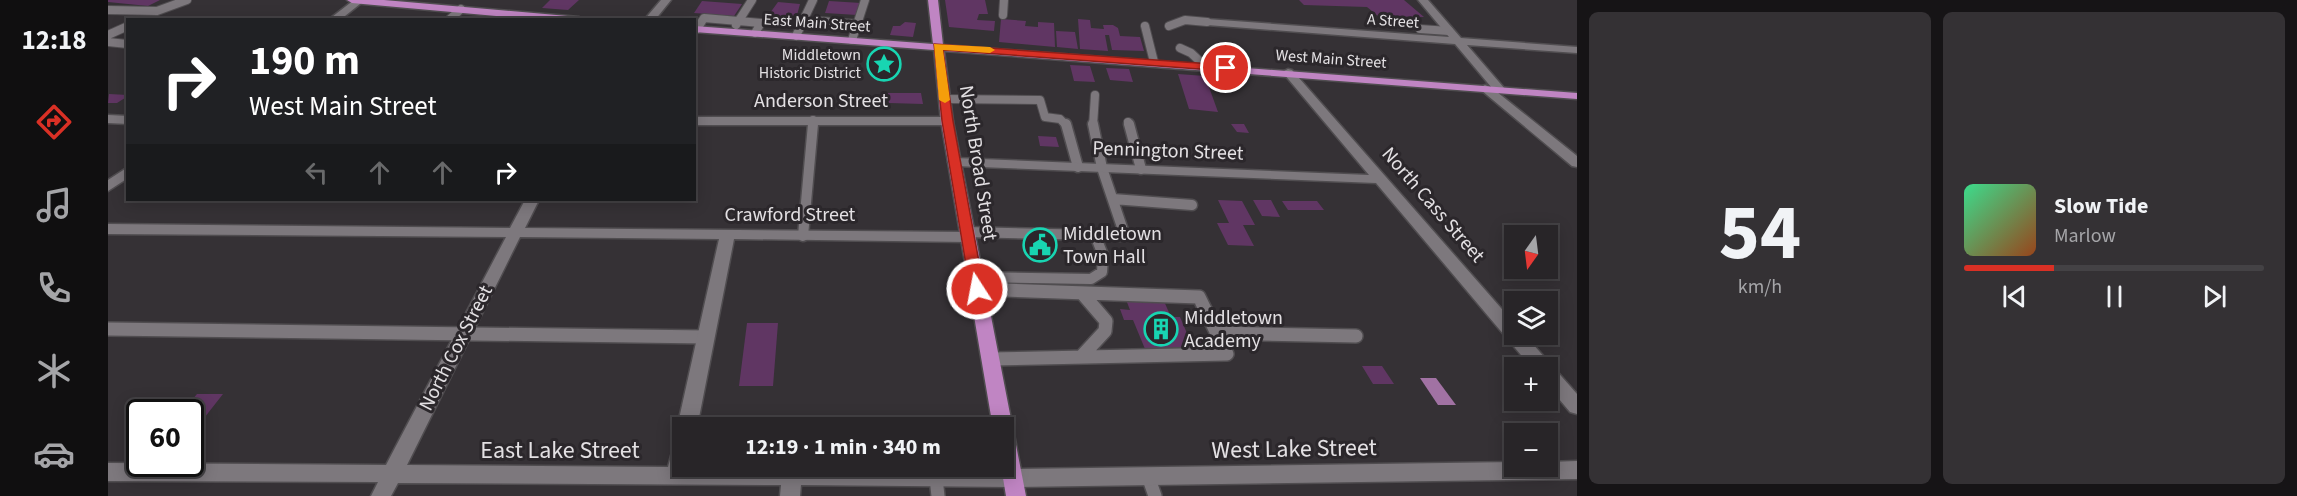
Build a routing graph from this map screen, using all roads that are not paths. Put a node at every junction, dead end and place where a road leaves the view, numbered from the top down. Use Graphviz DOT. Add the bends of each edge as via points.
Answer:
graph roads {
  1 [pos="187,0"];
  2 [pos="352,0"];
  3 [pos="360,0"];
  4 [pos="666,0"];
  5 [pos="752,0"];
  6 [pos="813,0"];
  7 [pos="865,0"];
  8 [pos="933,0"];
  9 [pos="1004,0"];
  10 [pos="1423,0"];
  11 [pos="461,9"];
  12 [pos="108,10"];
  13 [pos="157,11"];
  14 [pos="1003,15"];
  15 [pos="145,18"];
  16 [pos="336,18"];
  17 [pos="451,18"];
  18 [pos="558,18"];
  19 [pos="651,18"];
  20 [pos="739,21"];
  21 [pos="820,21"];
  22 [pos="1207,22"];
  23 [pos="857,24"];
  24 [pos="108,25"];
  25 [pos="1145,26"];
  26 [pos="1169,26"];
  27 [pos="126,27"];
  28 [pos="126,27"];
  29 [pos="1420,28"];
  30 [pos="696,29"];
  31 [pos="732,31"];
  32 [pos="1449,31"];
  33 [pos="755,33"];
  34 [pos="108,35"];
  35 [pos="796,36"];
  36 [pos="852,40"];
  37 [pos="1458,41"];
  38 [pos="108,42"];
  39 [pos="126,44"];
  40 [pos="938,46"];
  41 [pos="1180,48"];
  42 [pos="1577,50"];
  43 [pos="1154,62"];
  44 [pos="1205,66"];
  45 [pos="1288,72"];
  46 [pos="1485,88"];
  47 [pos="1499,89"];
  48 [pos="1095,95"];
  49 [pos="1577,96"];
  50 [pos="945,99"];
  51 [pos="108,119"];
  52 [pos="126,120"];
  53 [pos="813,120"];
  54 [pos="696,121"];
  55 [pos="948,121"];
  56 [pos="1128,122"];
  57 [pos="1574,158"];
  58 [pos="955,162"];
  59 [pos="1078,167"];
  60 [pos="1102,168"];
  61 [pos="1141,170"];
  62 [pos="126,173"];
  63 [pos="1380,179"];
  64 [pos="108,187"];
  65 [pos="1113,199"];
  66 [pos="530,201"];
  67 [pos="1191,205"];
  68 [pos="108,229"];
  69 [pos="514,234"];
  70 [pos="967,235"];
  71 [pos="1095,235"];
  72 [pos="727,236"];
  73 [pos="803,236"];
  74 [pos="976,283"];
  75 [pos="1082,293"];
  76 [pos="108,329"];
  77 [pos="1216,333"];
  78 [pos="464,334"];
  79 [pos="1356,336"];
  80 [pos="706,337"];
  81 [pos="1081,357"];
  82 [pos="1534,357"];
  83 [pos="991,359"];
  84 [pos="1558,385"];
  85 [pos="1577,407"];
  86 [pos="689,417"];
  87 [pos="1001,417"];
  88 [pos="1577,470"];
  89 [pos="108,472"];
  90 [pos="393,474"];
  91 [pos="672,476"];
  92 [pos="1148,476"];
  93 [pos="688,477"];
  94 [pos="791,486"];
  95 [pos="937,487"];
  96 [pos="1014,487"];
  97 [pos="381,496"];
  98 [pos="1155,496"];
  1 -- 13 [label="lane"];
  2 -- 3 [label="main road"];
  3 -- 11 [label="main road"];
  3 -- 16 [label="street"];
  4 -- 19 [label="street"];
  5 -- 20 [label="lane"];
  6 -- 35 [label="lane"];
  7 -- 23 [label="lane"];
  8 -- 40 [label="main road, North Broad Street"];
  9 -- 14 [label="lane"];
  10 -- 32 [label="street"];
  11 -- 17 [label="lane"];
  11 -- 18 [label="main road"];
  12 -- 13 [label="lane"];
  13 -- 15 [label="lane"];
  20 -- 30 [label="lane" via="704,18"];
  20 -- 31 [label="lane"];
  20 -- 33 [label="lane" via="761,22"];
  21 -- 23 [label="lane"];
  22 -- 26 [label="lane" via="1185,20"];
  22 -- 37 [label="street, A Street"];
  23 -- 36 [label="lane"];
  24 -- 27 [label="lane"];
  25 -- 43 [label="lane"];
  28 -- 34 [label="lane"];
  29 -- 32 [label="lane"];
  30 -- 31 [label="main road, East Main Street"];
  31 -- 33 [label="main road, East Main Street"];
  32 -- 37 [label="street"];
  33 -- 35 [label="main road, East Main Street"];
  35 -- 36 [label="main road, East Main Street"];
  36 -- 40 [label="main road, East Main Street"];
  37 -- 42 [label="street, A Street"];
  37 -- 47 [label="street"];
  38 -- 39 [label="lane"];
  40 -- 43 [label="main road, West Main Street"];
  40 -- 50 [label="main road, North Broad Street"];
  41 -- 44 [label="lane"];
  43 -- 44 [label="main road, West Main Street"];
  44 -- 45 [label="main road, West Main Street"];
  45 -- 46 [label="main road, West Main Street"];
  45 -- 63 [label="street, North Cass Street"];
  46 -- 47 [label="main road, West Main Street"];
  46 -- 57 [label="street"];
  47 -- 49 [label="main road, West Main Street"];
  48 -- 60 [label="lane" via="1096,114 1092,119"];
  50 -- 55 [label="main road, North Broad Street"];
  50 -- 59 [label="lane" via="1040,100 1045,117 1066,123"];
  51 -- 52 [label="street"];
  53 -- 54 [label="street, Anderson Street"];
  53 -- 55 [label="street, Anderson Street"];
  53 -- 73 [label="lane"];
  55 -- 58 [label="main road, North Broad Street"];
  56 -- 61 [label="lane"];
  58 -- 59 [label="street, Pennington Street"];
  58 -- 70 [label="main road, North Broad Street"];
  59 -- 60 [label="street, Pennington Street"];
  60 -- 61 [label="street, Pennington Street"];
  60 -- 65 [label="lane"];
  61 -- 63 [label="street, Pennington Street"];
  62 -- 64 [label="street"];
  63 -- 82 [label="street, North Cass Street"];
  65 -- 67 [label="lane"];
  65 -- 71 [label="lane" via="1125,236"];
  66 -- 69 [label="street, North Cox Street"];
  68 -- 69 [label="street, Crawford Street"];
  69 -- 72 [label="street, Crawford Street"];
  69 -- 78 [label="street, North Cox Street"];
  70 -- 71 [label="lane"];
  70 -- 73 [label="street, Crawford Street"];
  70 -- 74 [label="main road, North Broad Street"];
  71 -- 74 [label="lane" via="1103,255 1102,272 1091,279"];
  72 -- 73 [label="street, Crawford Street"];
  72 -- 80 [label="street"];
  74 -- 75 [label="lane"];
  74 -- 83 [label="main road, North Broad Street"];
  75 -- 77 [label="lane" via="1199,297"];
  75 -- 81 [label="lane" via="1106,321 1105,331"];
  76 -- 78 [label="lane"];
  77 -- 79 [label="lane"];
  77 -- 81 [label="lane" via="1227,354"];
  78 -- 80 [label="lane"];
  78 -- 90 [label="street, North Cox Street"];
  80 -- 86 [label="street"];
  81 -- 83 [label="lane"];
  83 -- 87 [label="main road, North Broad Street"];
  84 -- 85 [label="street"];
  88 -- 92 [label="street, West Lake Street"];
  89 -- 90 [label="street, East Lake Street"];
  90 -- 91 [label="street, East Lake Street"];
  90 -- 97 [label="street, North Cox Street"];
  92 -- 96 [label="street, West Lake Street"];
  92 -- 98 [label="lane"];
  93 -- 94 [label="street, East Lake Street"];
  94 -- 95 [label="street, East Lake Street"];
  95 -- 96 [label="street, East Lake Street"];
}
